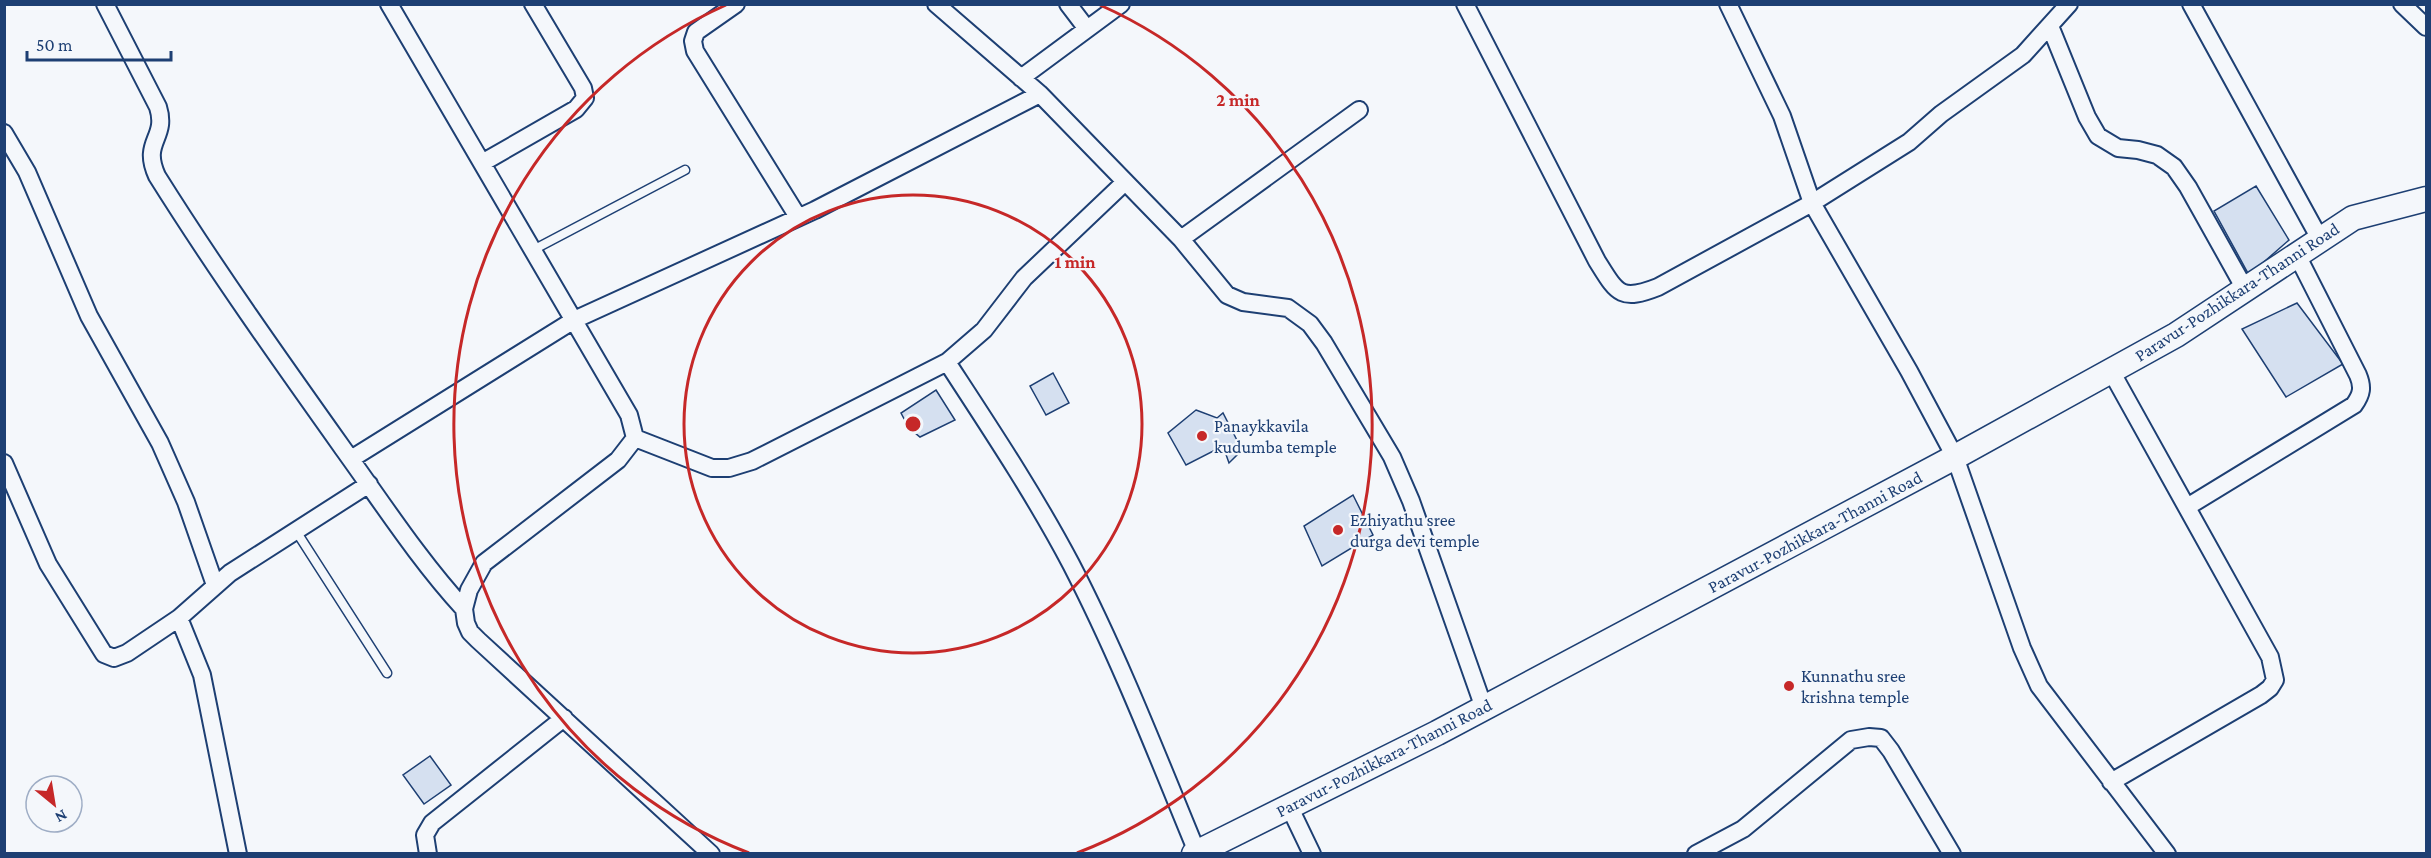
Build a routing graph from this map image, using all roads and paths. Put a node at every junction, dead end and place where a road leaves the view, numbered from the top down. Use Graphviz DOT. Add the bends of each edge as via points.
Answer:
graph roads {
  1 [pos="105,4"];
  2 [pos="389,4"];
  3 [pos="532,4"];
  4 [pos="736,4"];
  5 [pos="936,4"];
  6 [pos="1068,4"];
  7 [pos="1121,4"];
  8 [pos="1465,4"];
  9 [pos="1728,4"];
  10 [pos="2068,4"];
  11 [pos="2192,4"];
  12 [pos="2402,4"];
  13 [pos="2050,26"];
  14 [pos="2427,27"];
  15 [pos="1087,29"];
  16 [pos="1021,78"];
  17 [pos="1040,94"];
  18 [pos="1359,110"];
  19 [pos="4,133"];
  20 [pos="482,163"];
  21 [pos="685,170"];
  22 [pos="1125,182"];
  23 [pos="2427,198"];
  24 [pos="1812,203"];
  25 [pos="798,217"];
  26 [pos="1181,239"];
  27 [pos="2320,239"];
  28 [pos="533,250"];
  29 [pos="2297,255"];
  30 [pos="2245,289"];
  31 [pos="574,320"];
  32 [pos="947,362"];
  33 [pos="2111,371"];
  34 [pos="635,438"];
  35 [pos="1955,457"];
  36 [pos="351,459"];
  37 [pos="4,463"];
  38 [pos="369,484"];
  39 [pos="2187,507"];
  40 [pos="296,531"];
  41 [pos="215,585"];
  42 [pos="465,609"];
  43 [pos="179,618"];
  44 [pos="387,673"];
  45 [pos="1484,708"];
  46 [pos="564,718"];
  47 [pos="2111,782"];
  48 [pos="1289,806"];
  49 [pos="1195,853"];
  50 [pos="238,854"];
  51 [pos="428,854"];
  52 [pos="711,854"];
  53 [pos="1312,854"];
  54 [pos="1696,854"];
  55 [pos="1952,854"];
  56 [pos="2167,854"];
  1 -- 36 [label="street" via="162,119 151,152 157,176 206,253"];
  2 -- 20 [label="street"];
  3 -- 20 [label="street" via="583,88 585,98 576,109"];
  4 -- 25 [label="street" via="696,32 695,51"];
  5 -- 16 [label="street"];
  6 -- 15 [label="street"];
  7 -- 15 [label="street"];
  8 -- 24 [label="street" via="1597,261 1612,285 1623,293 1636,295 1658,287"];
  9 -- 24 [label="street" via="1782,116"];
  10 -- 13 [label="street"];
  11 -- 27 [label="street"];
  12 -- 14 [label="street"];
  13 -- 24 [label="street" via="2023,55 1909,142"];
  13 -- 30 [label="street" via="2098,136 2118,148 2157,155 2174,167"];
  15 -- 16 [label="street"];
  16 -- 17 [label="street"];
  17 -- 22 [label="street"];
  17 -- 25 [label="street"];
  18 -- 26 [label="street"];
  19 -- 41 [label="street" via="27,172 89,316 160,443"];
  20 -- 28 [label="street"];
  21 -- 28 [label="lane"];
  22 -- 26 [label="street"];
  22 -- 32 [label="street" via="1024,278 984,330"];
  23 -- 27 [label="main road, Paravur-Pozhikkara-Thanni Road" via="2353,218"];
  24 -- 35 [label="street"];
  25 -- 31 [label="street"];
  26 -- 45 [label="street" via="1227,295 1243,302 1288,308 1310,324 1324,343 1392,457"];
  27 -- 29 [label="main road, Paravur-Pozhikkara-Thanni Road"];
  28 -- 31 [label="street"];
  29 -- 30 [label="main road, Paravur-Pozhikkara-Thanni Road"];
  29 -- 39 [label="street" via="2363,385 2361,396 2354,405"];
  30 -- 33 [label="main road, Paravur-Pozhikkara-Thanni Road" via="2176,335"];
  31 -- 34 [label="street" via="629,415"];
  31 -- 36 [label="street"];
  32 -- 34 [label="street" via="752,461 729,468 712,468"];
  32 -- 49 [label="street" via="1029,489 1071,564 1123,671"];
  33 -- 35 [label="main road, Paravur-Pozhikkara-Thanni Road"];
  33 -- 39 [label="street"];
  34 -- 42 [label="street" via="618,460 484,562 469,590"];
  35 -- 45 [label="main road, Paravur-Pozhikkara-Thanni Road"];
  35 -- 47 [label="street" via="2022,648 2040,686"];
  36 -- 38 [label="street"];
  37 -- 43 [label="street" via="48,564 104,654 121,656"];
  38 -- 40 [label="street"];
  38 -- 42 [label="street" via="442,585"];
  39 -- 47 [label="street" via="2270,657 2275,680 2261,695"];
  40 -- 41 [label="street"];
  40 -- 44 [label="lane"];
  41 -- 43 [label="street"];
  42 -- 46 [label="street" via="470,632"];
  43 -- 50 [label="street" via="202,675"];
  45 -- 48 [label="main road, Paravur-Pozhikkara-Thanni Road"];
  46 -- 51 [label="street" via="432,823 425,835"];
  46 -- 52 [label="street"];
  47 -- 56 [label="street"];
  48 -- 49 [label="main road, Paravur-Pozhikkara-Thanni Road"];
  48 -- 53 [label="street"];
  54 -- 55 [label="street" via="1743,829 1851,740 1869,737 1881,738 1891,751"];
}
